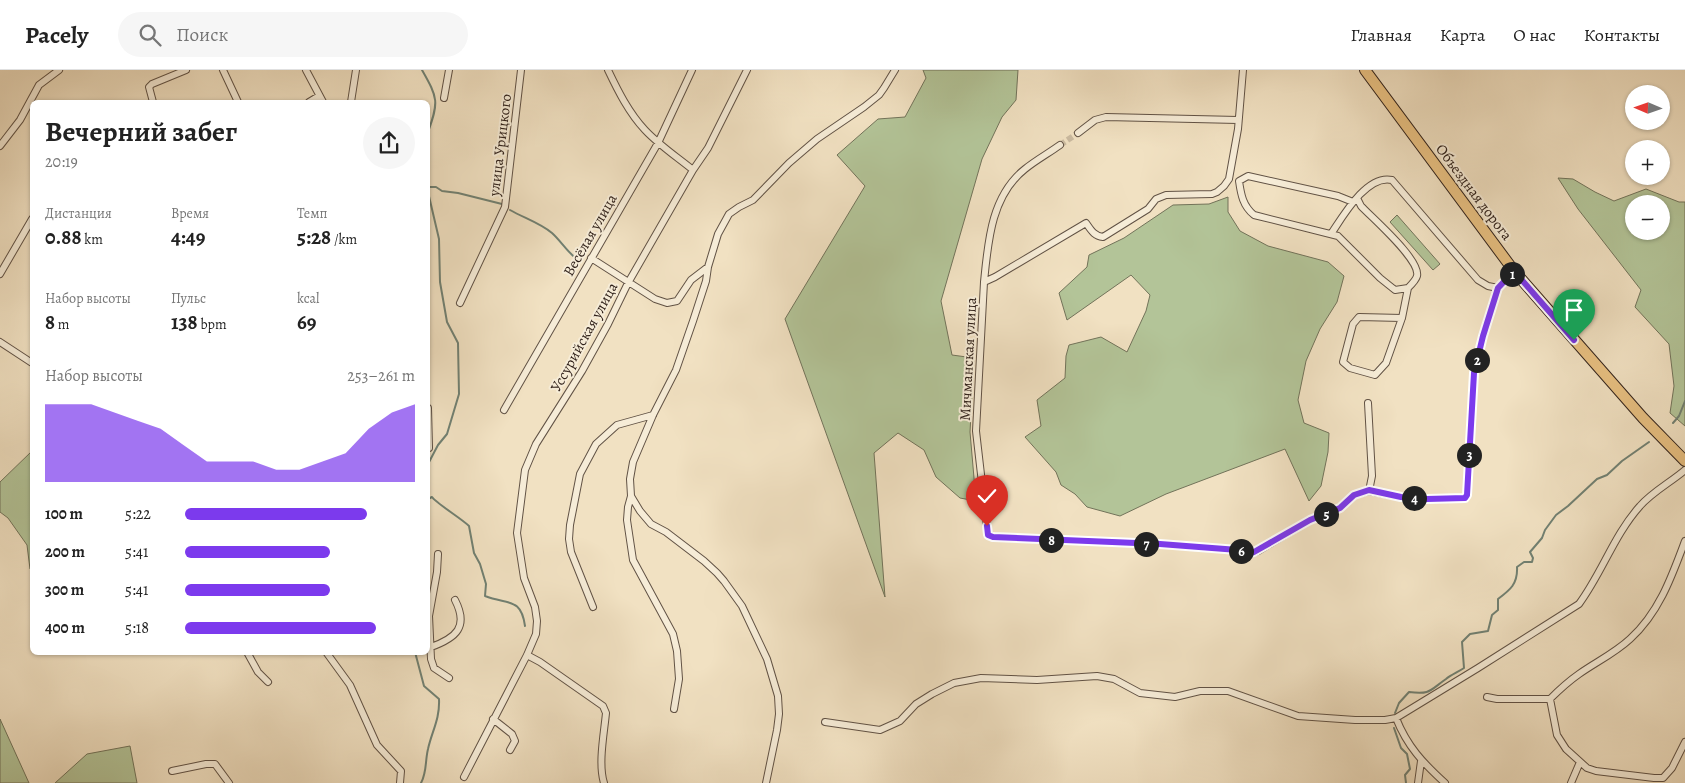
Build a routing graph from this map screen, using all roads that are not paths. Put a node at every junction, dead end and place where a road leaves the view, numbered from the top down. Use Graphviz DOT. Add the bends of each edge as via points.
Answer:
graph roads {
  1 [pos="59,70"];
  2 [pos="186,70"];
  3 [pos="223,70"];
  4 [pos="306,70"];
  5 [pos="356,70"];
  6 [pos="448,70"];
  7 [pos="521,70"];
  8 [pos="608,70"];
  9 [pos="692,70"];
  10 [pos="747,70"];
  11 [pos="1243,70"];
  12 [pos="1365,70"];
  13 [pos="894,71"];
  14 [pos="444,98"];
  15 [pos="321,99"];
  16 [pos="31,100"];
  17 [pos="152,100"];
  18 [pos="237,100"];
  19 [pos="351,100"];
  20 [pos="30,102"];
  21 [pos="1238,120"];
  22 [pos="1078,133"];
  23 [pos="658,143"];
  24 [pos="1060,145"];
  25 [pos="0,146"];
  26 [pos="693,170"];
  27 [pos="1355,200"];
  28 [pos="30,222"];
  29 [pos="1331,234"];
  30 [pos="592,258"];
  31 [pos="708,267"];
  32 [pos="1514,271"];
  33 [pos="0,274"];
  34 [pos="984,282"];
  35 [pos="628,283"];
  36 [pos="1408,288"];
  37 [pos="1498,288"];
  38 [pos="460,303"];
  39 [pos="1402,318"];
  40 [pos="0,342"];
  41 [pos="30,362"];
  42 [pos="1368,403"];
  43 [pos="504,410"];
  44 [pos="653,415"];
  45 [pos="1685,461"];
  46 [pos="1685,470"];
  47 [pos="1369,490"];
  48 [pos="631,496"];
  49 [pos="1685,542"];
  50 [pos="438,554"];
  51 [pos="455,600"];
  52 [pos="593,607"];
  53 [pos="430,610"];
  54 [pos="430,642"];
  55 [pos="431,647"];
  56 [pos="527,654"];
  57 [pos="248,655"];
  58 [pos="328,655"];
  59 [pos="449,678"];
  60 [pos="268,682"];
  61 [pos="1487,697"];
  62 [pos="1550,699"];
  63 [pos="674,709"];
  64 [pos="1396,718"];
  65 [pos="493,719"];
  66 [pos="825,722"];
  67 [pos="1685,742"];
  68 [pos="510,750"];
  69 [pos="1421,761"];
  70 [pos="1580,762"];
  71 [pos="172,771"];
  72 [pos="464,777"];
  73 [pos="229,783"];
  74 [pos="400,783"];
  75 [pos="604,783"];
  76 [pos="766,783"];
  77 [pos="1418,783"];
  78 [pos="1445,783"];
  79 [pos="1572,783"];
  1 -- 16 [label="street" via="40,85"];
  2 -- 17 [label="street" via="152,84 149,88"];
  3 -- 18 [label="street"];
  4 -- 15 [label="street"];
  5 -- 19 [label="street"];
  6 -- 14 [label="street"];
  7 -- 38 [label="street, улица Урицкого" via="505,207"];
  8 -- 23 [label="street" via="631,112"];
  9 -- 23 [label="street, Весёлая улица"];
  10 -- 26 [label="street, Уссурийская улица" via="708,148"];
  11 -- 21 [label="street, Мичманская улица"];
  12 -- 32 [label="main road, Объездная дорога"];
  13 -- 31 [label="street" via="879,95 817,139 753,200 729,214 718,234"];
  20 -- 25 [label="street"];
  21 -- 22 [label="street" via="1106,117 1095,120"];
  21 -- 34 [label="street, Мичманская улица" via="1229,179 1217,192 1166,195 1103,237 1093,234 1086,223"];
  23 -- 26 [label="street"];
  23 -- 30 [label="street, Весёлая улица"];
  24 -- 34 [label="street" via="1024,169 1005,191 994,217"];
  26 -- 35 [label="street, Уссурийская улица"];
  27 -- 29 [label="street"];
  27 -- 29 [label="street" via="1248,176 1239,181 1246,208 1254,215"];
  27 -- 36 [label="street" via="1412,259 1417,277"];
  27 -- 37 [label="street" via="1373,182 1392,180 1478,280"];
  28 -- 33 [label="street"];
  29 -- 36 [label="street" via="1338,236 1395,290"];
  30 -- 35 [label="street"];
  30 -- 43 [label="street, Весёлая улица"];
  31 -- 35 [label="street" via="695,276 672,303 655,299"];
  31 -- 44 [label="street" via="676,370"];
  32 -- 37 [label="street"];
  32 -- 45 [label="main road, Объездная дорога"];
  34 -- 47 [label="street, Мичманская улица" via="976,431 988,535 1160,544 1249,553 1310,520 1340,508 1354,495"];
  35 -- 56 [label="street, Уссурийская улица" via="582,371 536,444 525,470 517,533 524,578 537,621 536,634"];
  36 -- 39 [label="street"];
  37 -- 47 [label="street" via="1474,373 1467,495 1457,499 1427,499"];
  39 -- 39 [label="street" via="1359,317 1353,324 1343,362 1350,368 1375,375 1386,363"];
  40 -- 41 [label="street"];
  42 -- 47 [label="street" via="1372,476"];
  44 -- 48 [label="street" via="632,462"];
  44 -- 52 [label="street" via="617,425 596,444 580,474 569,539"];
  46 -- 64 [label="street" via="1641,505 1627,522 1590,589 1578,604"];
  48 -- 63 [label="street" via="627,520 634,560 673,634 677,651 679,679"];
  48 -- 76 [label="street" via="651,524 704,561 724,580 742,606 767,659 778,696 779,714"];
  49 -- 62 [label="street" via="1653,613 1630,639 1579,674"];
  50 -- 53 [label="street"];
  51 -- 55 [label="street" via="460,609 457,632 448,641"];
  54 -- 55 [label="street"];
  55 -- 59 [label="street" via="434,668"];
  56 -- 65 [label="street"];
  56 -- 75 [label="street" via="605,709"];
  57 -- 60 [label="street"];
  58 -- 74 [label="street" via="350,685 377,745 401,771"];
  61 -- 62 [label="street"];
  62 -- 70 [label="street" via="1557,735"];
  64 -- 66 [label="street" via="1355,720 1298,716 1228,691 1200,691 1175,697 1140,693 1114,679 1097,676 1037,680 981,678 954,683 916,704 900,721 880,730"];
  64 -- 69 [label="street" via="1400,730"];
  65 -- 68 [label="street" via="512,734 515,742"];
  65 -- 72 [label="street"];
  67 -- 70 [label="street" via="1663,778 1596,771"];
  69 -- 77 [label="street"];
  69 -- 78 [label="street"];
  70 -- 79 [label="street"];
  71 -- 73 [label="street" via="216,764"];
}
